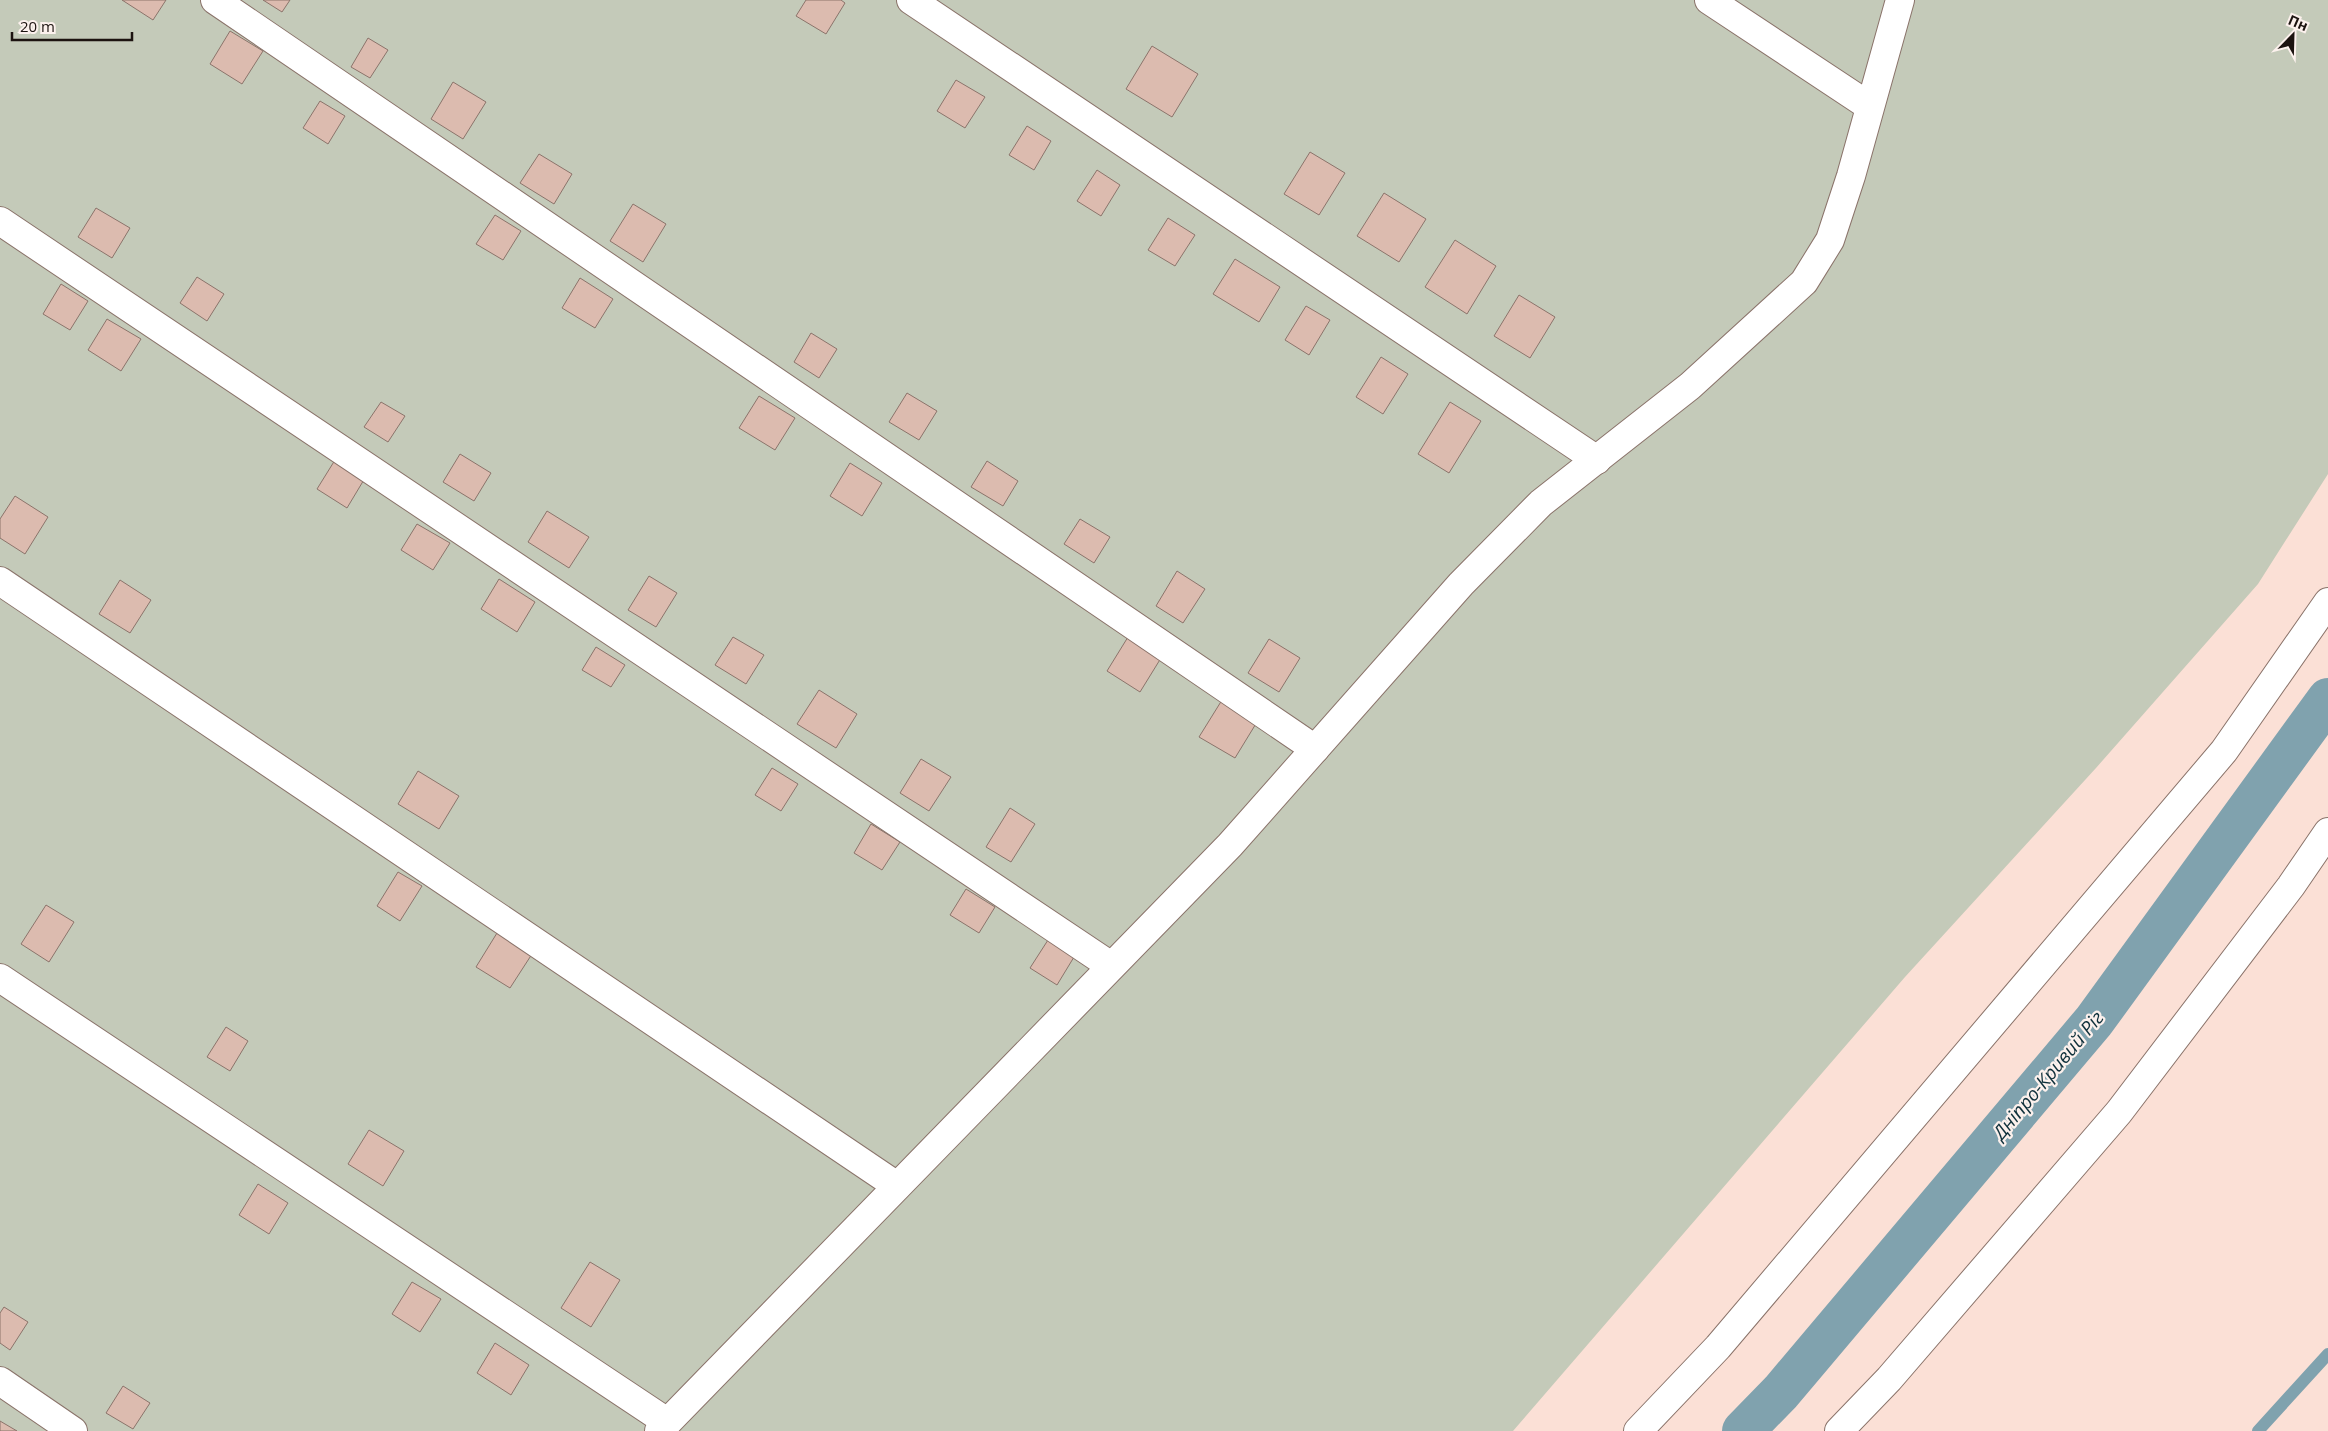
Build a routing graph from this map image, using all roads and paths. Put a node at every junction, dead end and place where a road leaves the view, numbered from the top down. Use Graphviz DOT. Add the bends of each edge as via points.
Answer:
graph roads {
  1 [pos="215,0"];
  2 [pos="911,0"];
  3 [pos="1709,0"];
  4 [pos="1900,0"];
  5 [pos="1869,106"];
  6 [pos="0,221"];
  7 [pos="1597,460"];
  8 [pos="0,581"];
  9 [pos="2328,602"];
  10 [pos="1315,749"];
  11 [pos="2328,832"];
  12 [pos="1111,966"];
  13 [pos="0,978"];
  14 [pos="897,1186"];
  15 [pos="0,1381"];
  16 [pos="663,1427"];
  17 [pos="73,1431"];
  18 [pos="1638,1431"];
  19 [pos="1839,1431"];
  1 -- 10 [label="street"];
  2 -- 7 [label="street"];
  3 -- 5 [label="street"];
  4 -- 5 [label="street"];
  5 -- 7 [label="street" via="1830,240 1804,282 1690,386"];
  6 -- 12 [label="street"];
  7 -- 10 [label="street" via="1541,503 1461,584"];
  8 -- 14 [label="street"];
  9 -- 18 [label="street" via="2224,751 1718,1347"];
  10 -- 12 [label="street" via="1230,845"];
  11 -- 19 [label="street" via="2291,886 2119,1112 1889,1379"];
  12 -- 14 [label="street"];
  13 -- 16 [label="street"];
  14 -- 16 [label="street"];
  15 -- 17 [label="street"];
}
